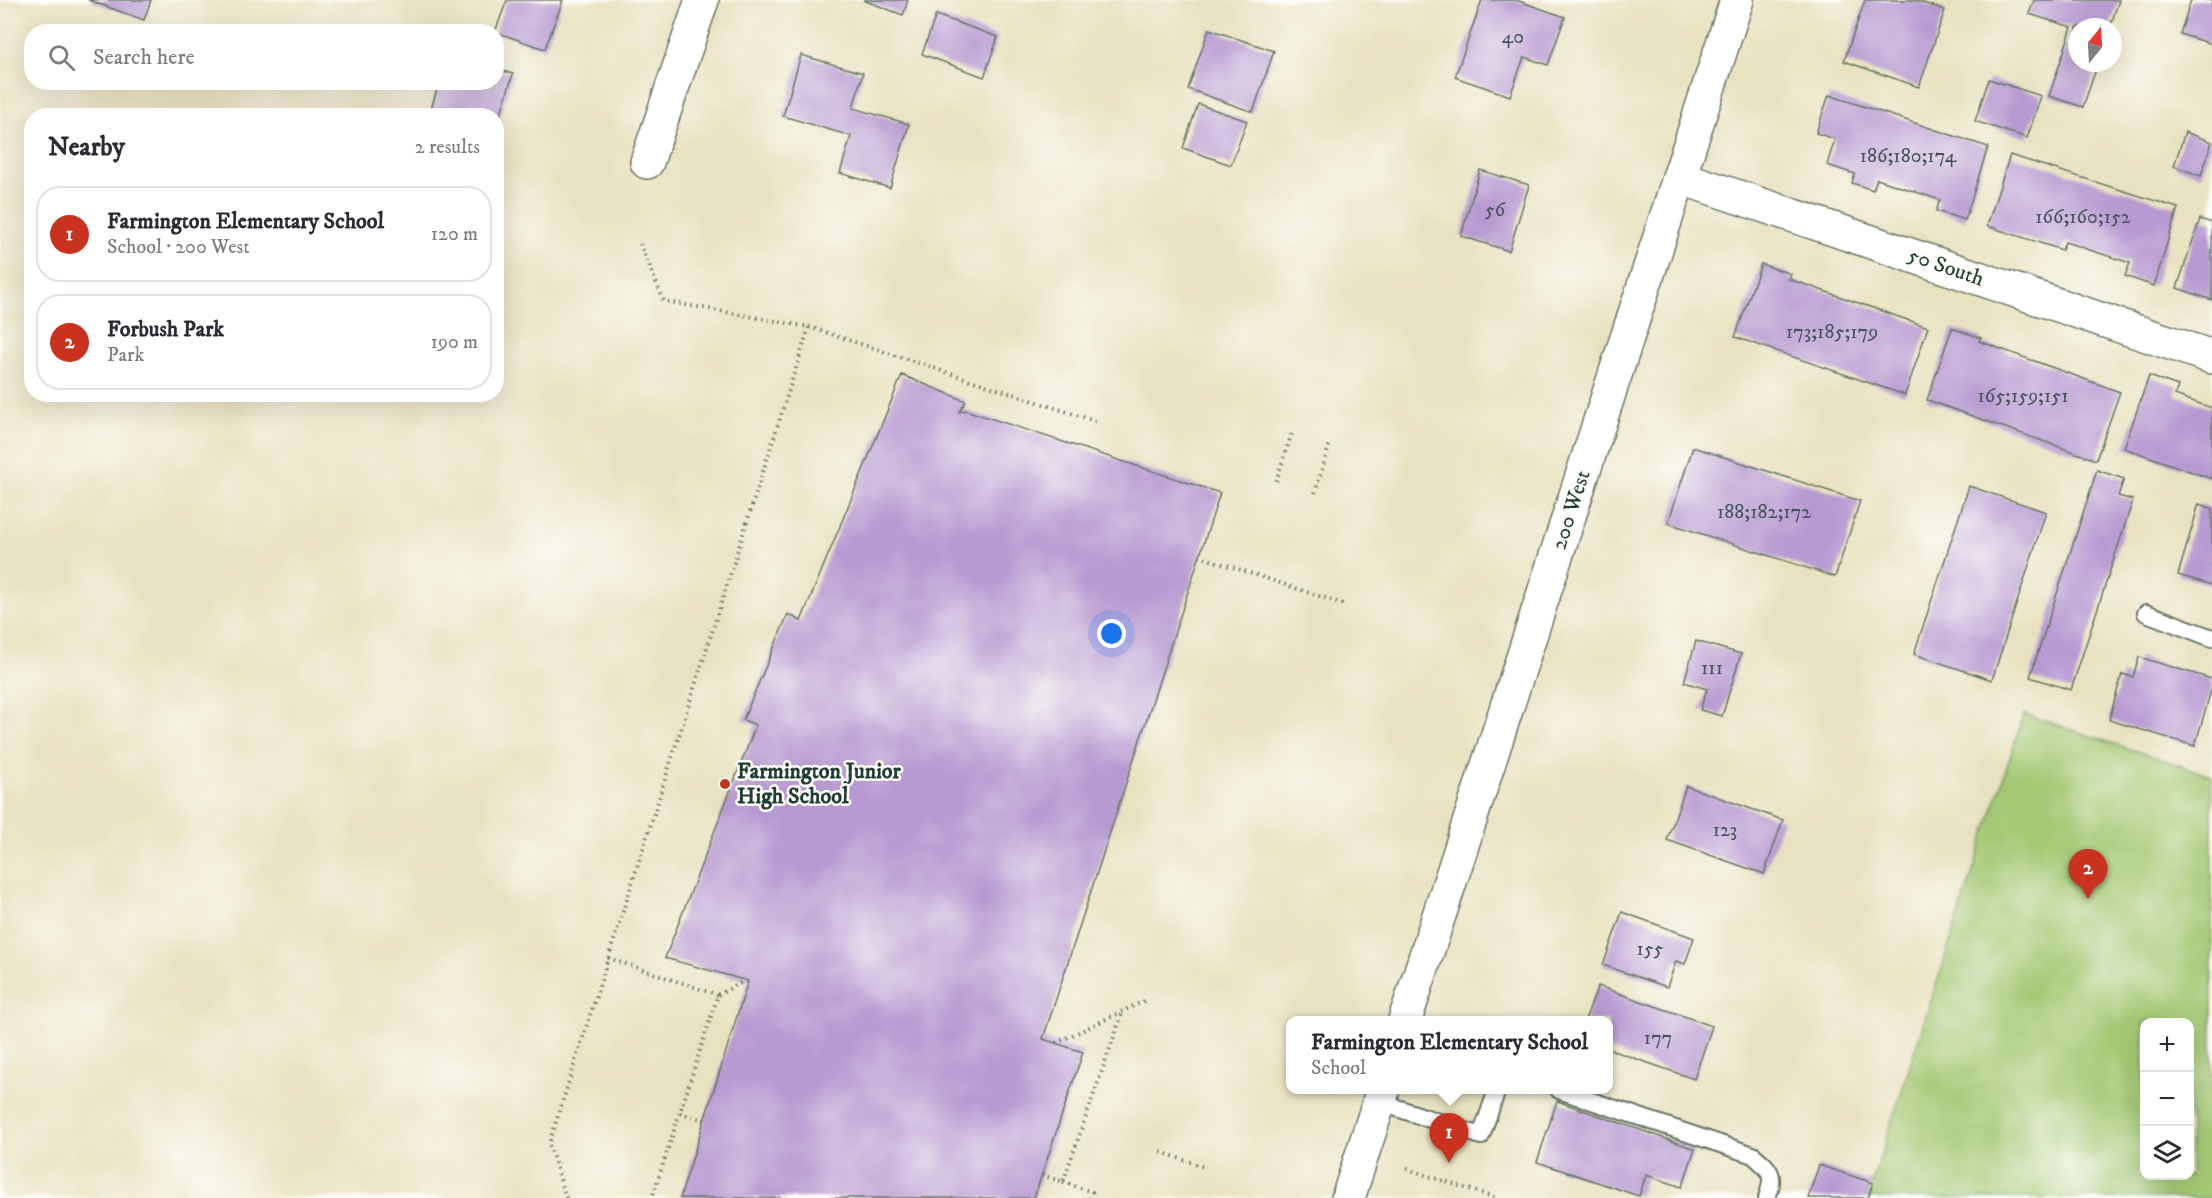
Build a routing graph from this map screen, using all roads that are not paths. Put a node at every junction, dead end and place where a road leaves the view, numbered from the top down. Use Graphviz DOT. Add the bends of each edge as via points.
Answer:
graph roads {
  1 [pos="702,0"];
  2 [pos="1737,0"];
  3 [pos="647,162"];
  4 [pos="1679,177"];
  5 [pos="2212,357"];
  6 [pos="2146,613"];
  7 [pos="2212,638"];
  8 [pos="1406,1016"];
  9 [pos="1495,1094"];
  10 [pos="1574,1094"];
  11 [pos="1381,1096"];
  12 [pos="1348,1198"];
  13 [pos="1767,1198"];
  1 -- 3 [label="main road"];
  2 -- 4 [label="main road, 200 West"];
  4 -- 5 [label="main road, 50 South"];
  4 -- 8 [label="main road, 200 West"];
  6 -- 7 [label="lane"];
  9 -- 11 [label="lane" via="1481,1136"];
  10 -- 13 [label="lane" via="1753,1155 1770,1169 1773,1181"];
  11 -- 12 [label="main road"];
}
